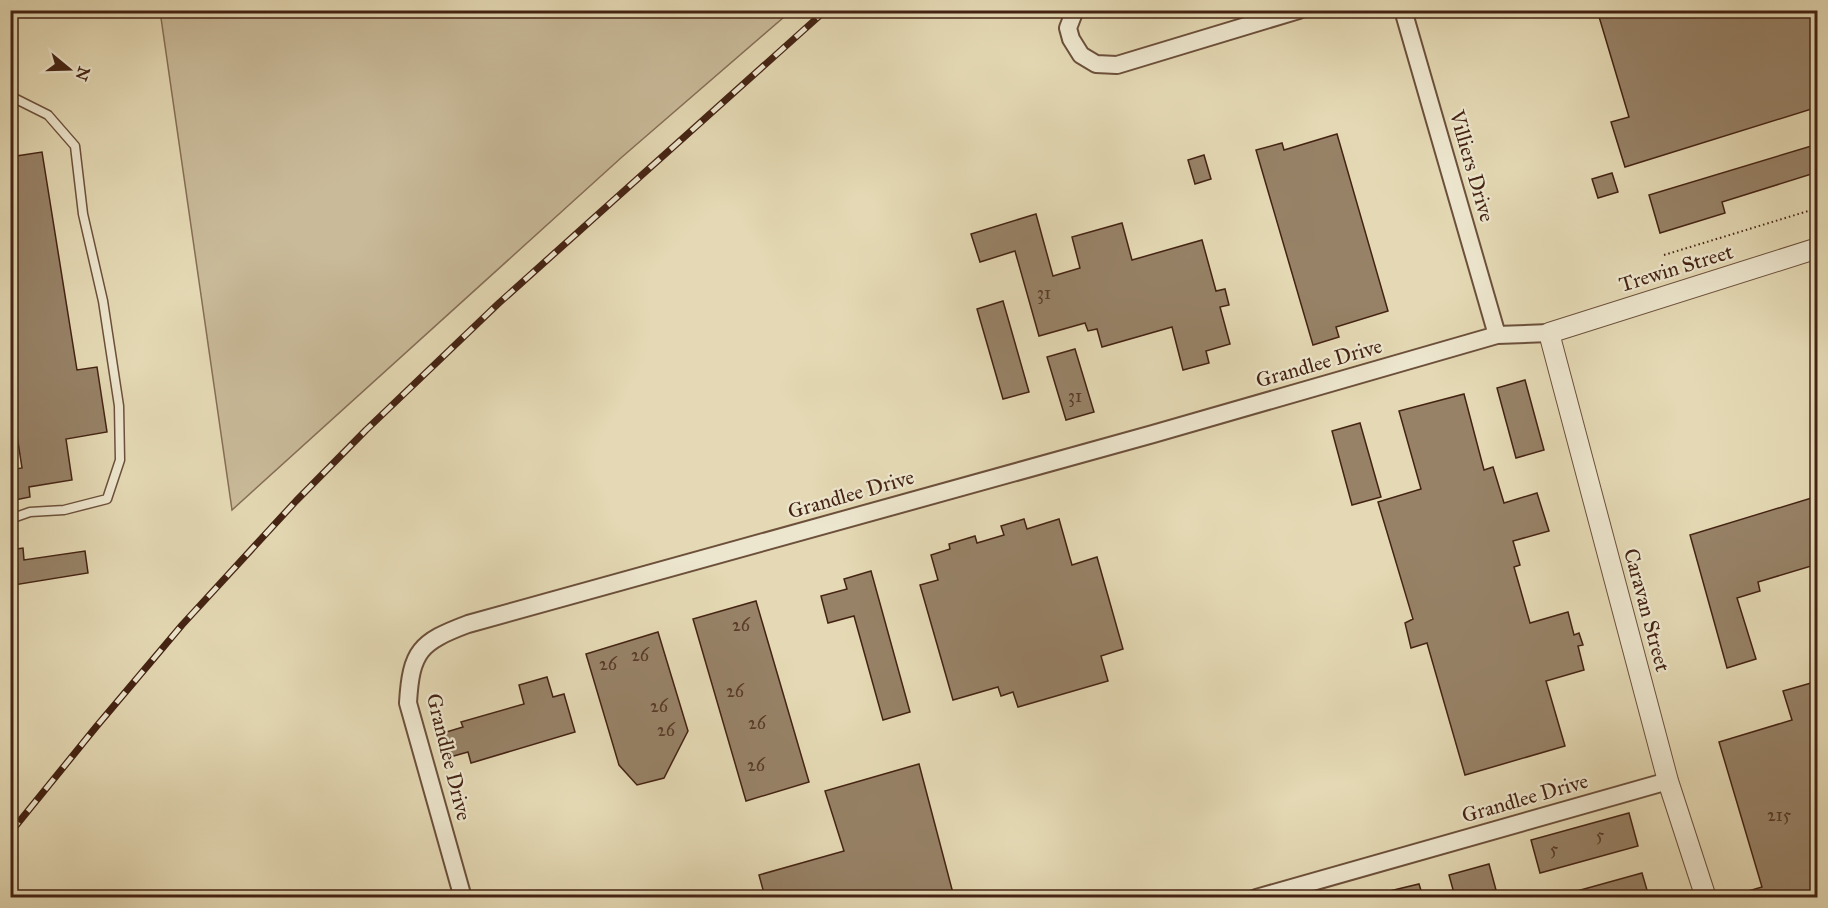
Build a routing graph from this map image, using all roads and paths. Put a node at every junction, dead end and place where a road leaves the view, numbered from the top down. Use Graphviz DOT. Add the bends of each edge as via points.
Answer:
graph roads {
  1 [pos="1075,10"];
  2 [pos="1299,10"];
  3 [pos="1403,10"];
  4 [pos="10,96"];
  5 [pos="1818,208"];
  6 [pos="1818,248"];
  7 [pos="1664,255"];
  8 [pos="1549,333"];
  9 [pos="1497,335"];
  10 [pos="10,519"];
  11 [pos="1668,781"];
  12 [pos="463,897"];
  13 [pos="1256,897"];
  14 [pos="1706,897"];
  1 -- 2 [label="street" via="1068,28 1081,55 1096,64 1117,65"];
  3 -- 9 [label="street, Villiers Drive"];
  4 -- 10 [label="lane" via="48,115 75,146 83,214 111,345 120,460 106,499"];
  5 -- 7 [label="path"];
  6 -- 8 [label="street, Trewin Street"];
  8 -- 9 [label="street, Grandlee Drive"];
  8 -- 11 [label="street, Caravan Street"];
  9 -- 12 [label="street, Grandlee Drive" via="439,635 424,646 415,660 408,703"];
  11 -- 13 [label="street, Grandlee Drive"];
  11 -- 14 [label="street, Caravan Street"];
}
